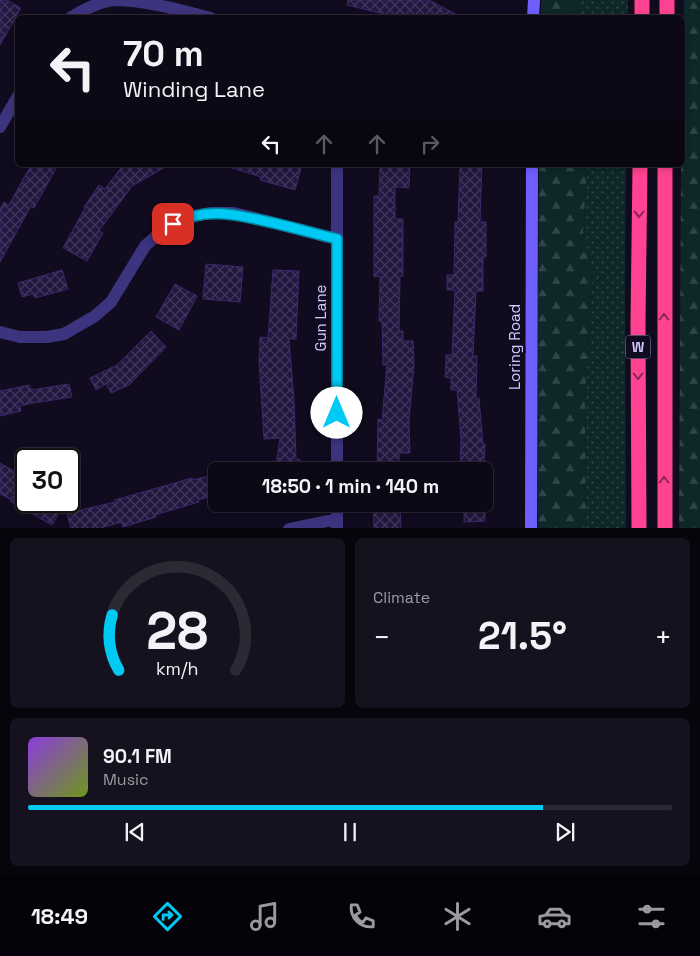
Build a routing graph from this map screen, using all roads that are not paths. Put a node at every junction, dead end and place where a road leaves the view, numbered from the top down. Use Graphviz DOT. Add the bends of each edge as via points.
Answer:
graph roads {
  1 [pos="534,0"];
  2 [pos="642,0"];
  3 [pos="667,0"];
  4 [pos="75,15"];
  5 [pos="199,15"];
  6 [pos="533,15"];
  7 [pos="642,15"];
  8 [pos="667,15"];
  9 [pos="15,101"];
  10 [pos="0,126"];
  11 [pos="337,167"];
  12 [pos="532,167"];
  13 [pos="640,167"];
  14 [pos="665,167"];
  15 [pos="337,239"];
  16 [pos="0,332"];
  17 [pos="337,462"];
  18 [pos="337,524"];
  19 [pos="289,528"];
  20 [pos="531,528"];
  21 [pos="639,528"];
  22 [pos="664,528"];
  1 -- 6 [label="street"];
  2 -- 7 [label="highway"];
  3 -- 8 [label="highway"];
  4 -- 5 [label="street" via="112,0 147,2"];
  9 -- 10 [label="street"];
  11 -- 15 [label="street, Gun Lane"];
  12 -- 20 [label="street, Loring Road"];
  13 -- 21 [label="highway, W, one-way"];
  22 -- 14 [label="highway, W, one-way"];
  15 -- 16 [label="street" via="234,213 209,213 183,219 163,230 145,246 111,302 95,316 64,334 47,337 20,337"];
  15 -- 17 [label="street, Gun Lane"];
  18 -- 19 [label="street"];
}
